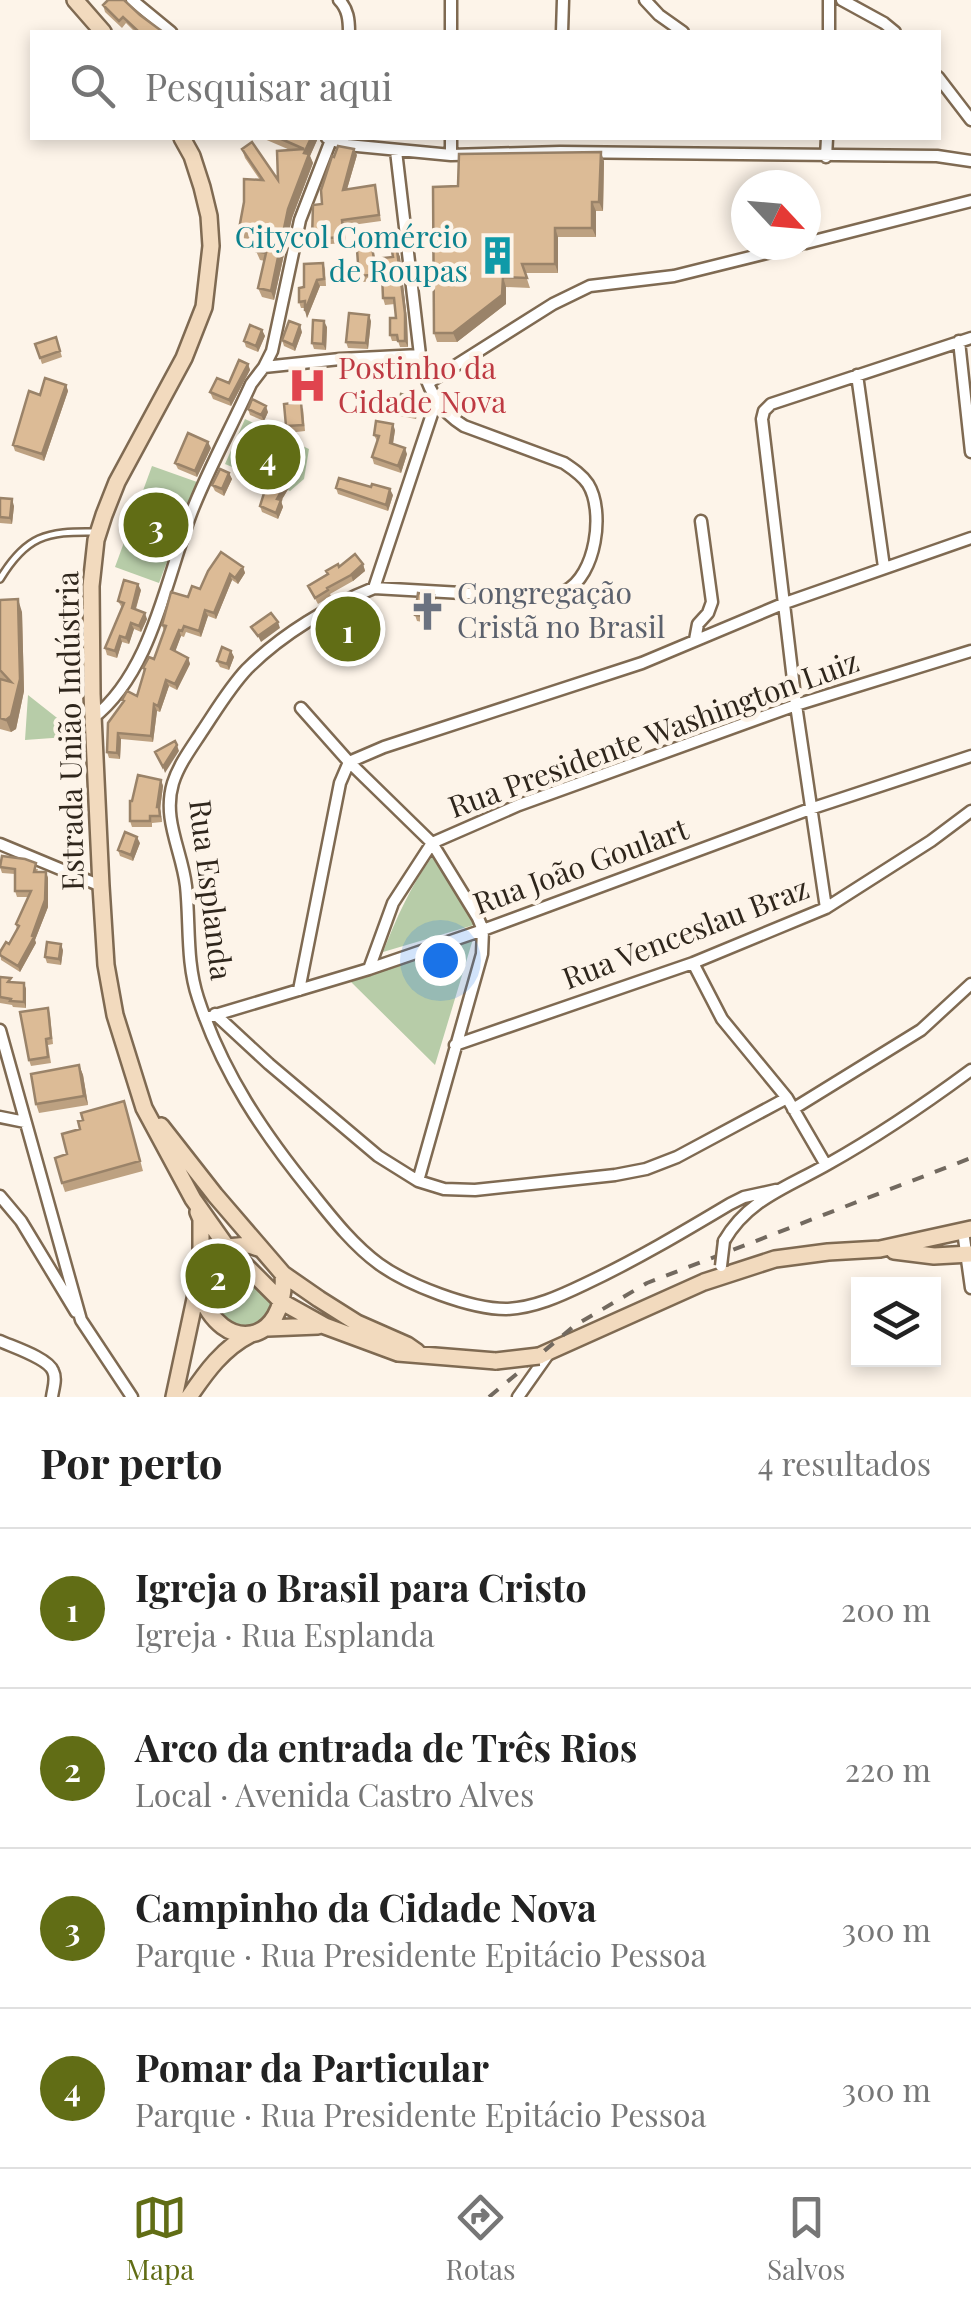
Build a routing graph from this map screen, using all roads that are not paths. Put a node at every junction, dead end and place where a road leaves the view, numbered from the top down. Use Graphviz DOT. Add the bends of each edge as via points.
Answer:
graph roads {
  1 [pos="75,0"];
  2 [pos="132,0"];
  3 [pos="339,0"];
  4 [pos="451,0"];
  5 [pos="562,0"];
  6 [pos="644,0"];
  7 [pos="829,0"];
  8 [pos="842,0"];
  9 [pos="101,30"];
  10 [pos="169,30"];
  11 [pos="349,30"];
  12 [pos="451,30"];
  13 [pos="562,30"];
  14 [pos="681,30"];
  15 [pos="828,30"];
  16 [pos="893,30"];
  17 [pos="941,81"];
  18 [pos="971,120"];
  19 [pos="183,140"];
  20 [pos="329,140"];
  21 [pos="451,140"];
  22 [pos="560,140"];
  23 [pos="828,140"];
  24 [pos="347,141"];
  25 [pos="396,152"];
  26 [pos="560,152"];
  27 [pos="451,154"];
  28 [pos="826,157"];
  29 [pos="971,161"];
  30 [pos="971,202"];
  31 [pos="821,240"];
  32 [pos="738,260"];
  33 [pos="965,340"];
  34 [pos="420,355"];
  35 [pos="264,367"];
  36 [pos="856,375"];
  37 [pos="428,383"];
  38 [pos="436,399"];
  39 [pos="971,452"];
  40 [pos="701,521"];
  41 [pos="98,532"];
  42 [pos="971,538"];
  43 [pos="884,567"];
  44 [pos="0,579"];
  45 [pos="374,588"];
  46 [pos="784,603"];
  47 [pos="695,640"];
  48 [pos="971,651"];
  49 [pos="796,705"];
  50 [pos="301,708"];
  51 [pos="93,718"];
  52 [pos="971,756"];
  53 [pos="350,762"];
  54 [pos="810,809"];
  55 [pos="971,811"];
  56 [pos="432,842"];
  57 [pos="0,844"];
  58 [pos="101,886"];
  59 [pos="826,908"];
  60 [pos="483,930"];
  61 [pos="693,963"];
  62 [pos="369,969"];
  63 [pos="971,984"];
  64 [pos="298,990"];
  65 [pos="210,1016"];
  66 [pos="0,1030"];
  67 [pos="456,1045"];
  68 [pos="971,1070"];
  69 [pos="790,1104"];
  70 [pos="144,1108"];
  71 [pos="0,1117"];
  72 [pos="25,1122"];
  73 [pos="826,1165"];
  74 [pos="418,1181"];
  75 [pos="776,1190"];
  76 [pos="0,1196"];
  77 [pos="193,1199"];
  78 [pos="967,1230"];
  79 [pos="227,1247"];
  80 [pos="261,1249"];
  81 [pos="880,1249"];
  82 [pos="968,1255"];
  83 [pos="202,1271"];
  84 [pos="721,1271"];
  85 [pos="284,1274"];
  86 [pos="971,1288"];
  87 [pos="198,1292"];
  88 [pos="282,1302"];
  89 [pos="81,1320"];
  90 [pos="325,1326"];
  91 [pos="268,1328"];
  92 [pos="251,1334"];
  93 [pos="0,1341"];
  94 [pos="544,1354"];
  95 [pos="424,1357"];
  96 [pos="52,1397"];
  97 [pos="132,1397"];
  98 [pos="174,1397"];
  99 [pos="189,1397"];
  100 [pos="518,1397"];
  1 -- 9 [label="main road"];
  2 -- 10 [label="street"];
  3 -- 11 [label="street"];
  4 -- 12 [label="street"];
  5 -- 13 [label="street"];
  6 -- 14 [label="street"];
  7 -- 15 [label="street"];
  8 -- 16 [label="street"];
  17 -- 18 [label="street"];
  19 -- 41 [label="main road, Estrada União Indústria" via="209,216 204,306"];
  20 -- 35 [label="street" via="300,220"];
  21 -- 27 [label="street"];
  22 -- 26 [label="street"];
  23 -- 28 [label="street"];
  24 -- 25 [label="street"];
  25 -- 27 [label="street"];
  25 -- 34 [label="street, Rua Esplanda"];
  26 -- 27 [label="street"];
  26 -- 28 [label="street"];
  28 -- 29 [label="street"];
  30 -- 31 [label="street"];
  32 -- 37 [label="street" via="590,286"];
  33 -- 36 [label="street"];
  33 -- 39 [label="street"];
  34 -- 35 [label="street"];
  34 -- 37 [label="street, Rua Esplanda"];
  35 -- 51 [label="street" via="193,510 142,656 116,697"];
  36 -- 43 [label="street"];
  36 -- 46 [label="street" via="764,411"];
  37 -- 38 [label="street, Rua Esplanda"];
  38 -- 45 [label="street"];
  38 -- 45 [label="street, Rua Esplanda" via="464,426 564,463 587,482 596,526 590,560 581,578 556,595"];
  40 -- 47 [label="street" via="712,602"];
  41 -- 44 [label="lane" via="42,537 25,546"];
  41 -- 51 [label="main road, Estrada União Indústria" via="91,586"];
  42 -- 43 [label="street"];
  43 -- 46 [label="street"];
  45 -- 65 [label="street, Rua Esplanda" via="294,631 248,668 174,782 170,814 186,883 192,978"];
  46 -- 47 [label="street"];
  46 -- 49 [label="street"];
  47 -- 53 [label="street"];
  48 -- 49 [label="street, Rua Presidente Washington Luiz"];
  49 -- 54 [label="street"];
  49 -- 56 [label="street, Rua Presidente Washington Luiz"];
  50 -- 53 [label="street"];
  51 -- 58 [label="main road, Estrada União Indústria"];
  52 -- 54 [label="street, Rua João Goulart"];
  53 -- 56 [label="street"];
  53 -- 64 [label="street" via="340,783"];
  54 -- 59 [label="street"];
  54 -- 60 [label="street, Rua João Goulart"];
  55 -- 59 [label="street, Rua Venceslau Braz"];
  56 -- 60 [label="street"];
  56 -- 62 [label="street, Rua Presidente Washington Luiz" via="394,904"];
  57 -- 58 [label="street"];
  58 -- 70 [label="main road, Estrada União Indústria" via="109,990"];
  59 -- 61 [label="street, Rua Venceslau Braz"];
  60 -- 62 [label="street, Rua João Goulart"];
  60 -- 67 [label="street"];
  61 -- 67 [label="street, Rua Venceslau Braz"];
  61 -- 69 [label="street" via="722,1020"];
  62 -- 64 [label="street, Rua João Goulart"];
  63 -- 69 [label="street" via="921,1030"];
  64 -- 65 [label="street, Rua João Goulart"];
  65 -- 74 [label="street" via="378,1156"];
  65 -- 75 [label="street, Rua Esplanda" via="226,1068 258,1122 361,1249 408,1280 462,1301 507,1309 546,1300 625,1265 744,1197"];
  66 -- 72 [label="street"];
  67 -- 74 [label="street"];
  68 -- 73 [label="street"];
  69 -- 73 [label="street"];
  69 -- 74 [label="street" via="677,1157 615,1175 476,1190"];
  70 -- 77 [label="main road, Estrada União Indústria"];
  70 -- 80 [label="main road, Estrada União Indústria"];
  71 -- 72 [label="street"];
  72 -- 89 [label="street"];
  73 -- 75 [label="street"];
  75 -- 84 [label="street, bridge" via="724,1241"];
  76 -- 89 [label="street"];
  77 -- 79 [label="main road, Estrada União Indústria"];
  77 -- 83 [label="main road" via="201,1219"];
  78 -- 81 [label="main road, Estrada União Indústria"];
  78 -- 82 [label="street"];
  79 -- 80 [label="main road"];
  79 -- 83 [label="main road"];
  79 -- 88 [label="main road, Estrada União Indústria"];
  80 -- 85 [label="main road, Estrada União Indústria"];
  81 -- 82 [label="main road, Estrada União Indústria"];
  81 -- 84 [label="main road, Estrada União Indústria" via="803,1254"];
  82 -- 86 [label="street"];
  83 -- 87 [label="main road"];
  84 -- 94 [label="main road, Estrada União Indústria"];
  85 -- 88 [label="main road"];
  85 -- 95 [label="main road, Estrada União Indústria"];
  87 -- 92 [label="main road" via="222,1328"];
  87 -- 98 [label="main road"];
  88 -- 90 [label="main road, Estrada União Indústria"];
  88 -- 91 [label="main road"];
  89 -- 97 [label="street"];
  90 -- 91 [label="main road"];
  90 -- 95 [label="main road, Estrada União Indústria"];
  91 -- 92 [label="main road"];
  92 -- 99 [label="main road" via="216,1360"];
  93 -- 96 [label="street" via="53,1369"];
  94 -- 95 [label="main road, Estrada União Indústria, bridge" via="496,1361"];
  94 -- 100 [label="street"];
}
